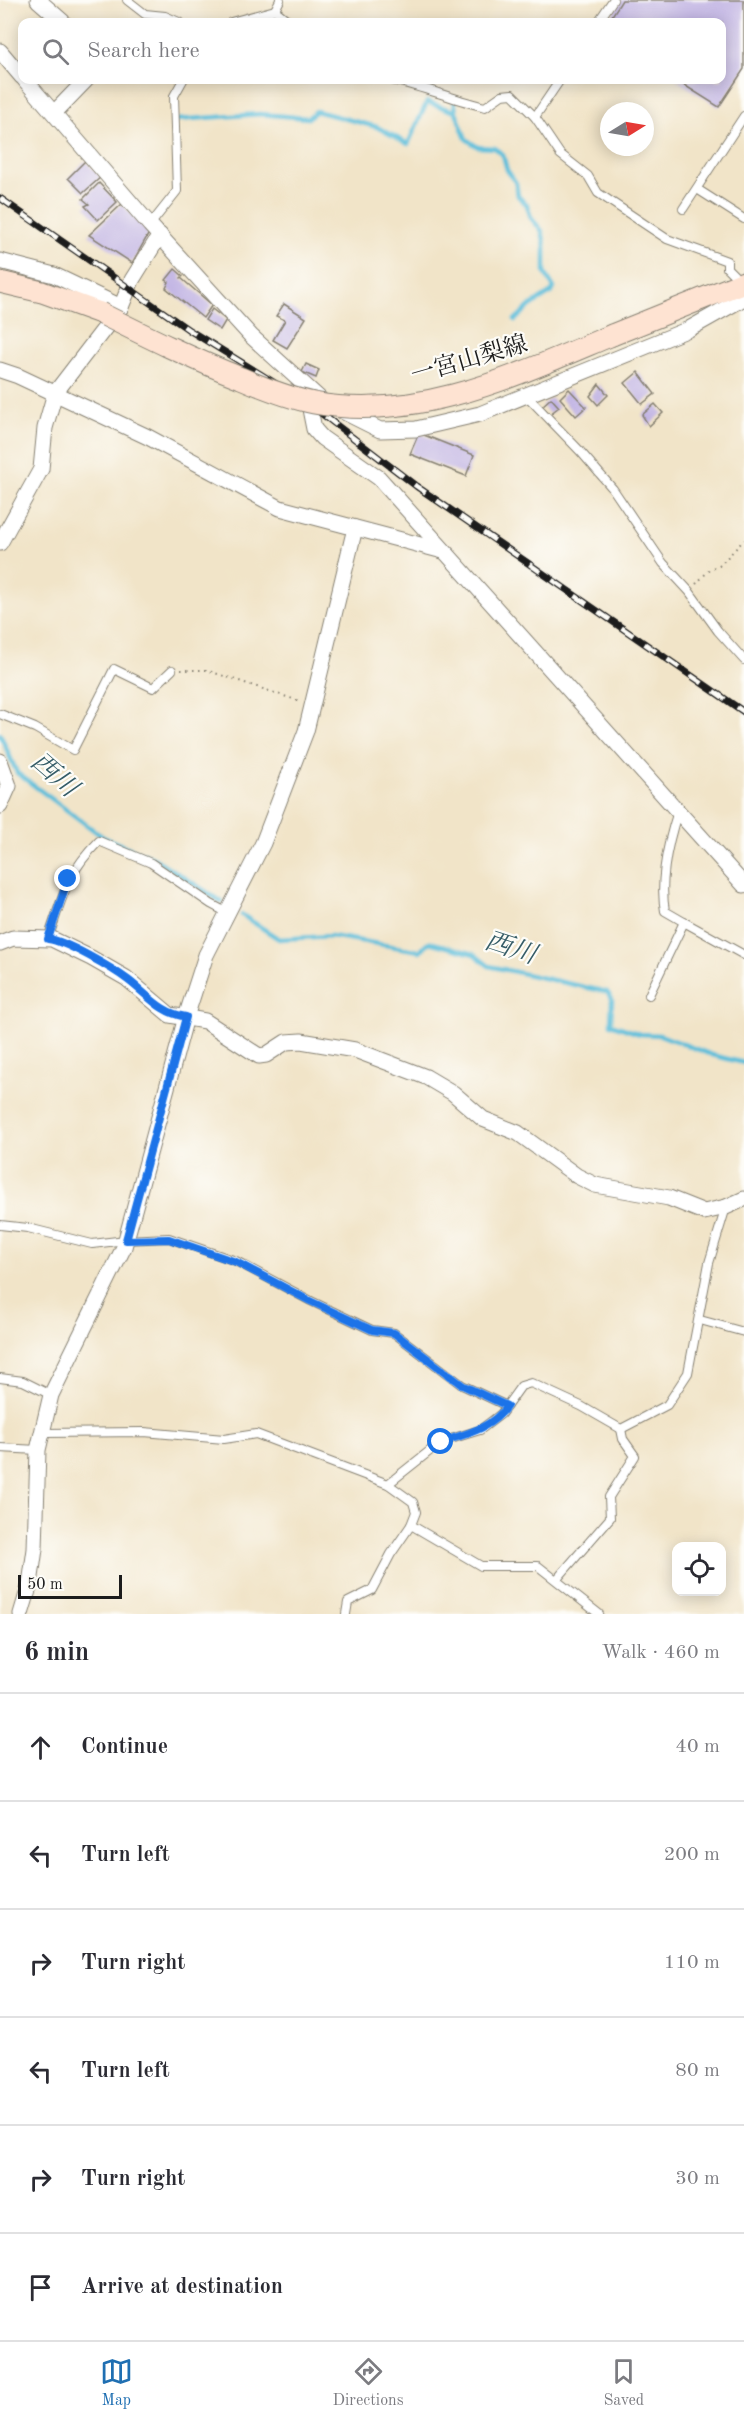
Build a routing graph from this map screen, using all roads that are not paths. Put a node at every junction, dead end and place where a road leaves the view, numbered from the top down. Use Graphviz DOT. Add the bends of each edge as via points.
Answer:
graph roads {
  1 [pos="38,0"];
  2 [pos="127,0"];
  3 [pos="280,0"];
  4 [pos="613,0"];
  5 [pos="275,10"];
  6 [pos="58,18"];
  7 [pos="170,18"];
  8 [pos="246,18"];
  9 [pos="285,18"];
  10 [pos="601,18"];
  11 [pos="0,51"];
  12 [pos="18,71"];
  13 [pos="29,84"];
  14 [pos="82,84"];
  15 [pos="181,84"];
  16 [pos="410,84"];
  17 [pos="557,84"];
  18 [pos="54,112"];
  19 [pos="744,116"];
  20 [pos="535,117"];
  21 [pos="697,189"];
  22 [pos="683,209"];
  23 [pos="744,219"];
  24 [pos="155,230"];
  25 [pos="0,261"];
  26 [pos="0,282"];
  27 [pos="744,287"];
  28 [pos="121,307"];
  29 [pos="0,370"];
  30 [pos="56,393"];
  31 [pos="526,395"];
  32 [pos="324,402"];
  33 [pos="355,528"];
  34 [pos="0,543"];
  35 [pos="443,551"];
  36 [pos="744,660"];
  37 [pos="172,670"];
  38 [pos="0,714"];
  39 [pos="0,761"];
  40 [pos="0,806"];
  41 [pos="678,811"];
  42 [pos="744,885"];
  43 [pos="228,913"];
  44 [pos="684,922"];
  45 [pos="48,939"];
  46 [pos="0,942"];
  47 [pos="744,955"];
  48 [pos="649,995"];
  49 [pos="186,1017"];
  50 [pos="744,1199"];
  51 [pos="726,1207"];
  52 [pos="0,1225"];
  53 [pos="126,1240"];
  54 [pos="700,1320"];
  55 [pos="744,1332"];
  56 [pos="0,1378"];
  57 [pos="51,1395"];
  58 [pos="507,1406"];
  59 [pos="621,1429"];
  60 [pos="43,1433"];
  61 [pos="0,1448"];
  62 [pos="38,1450"];
  63 [pos="388,1484"];
  64 [pos="411,1525"];
  65 [pos="557,1579"];
  66 [pos="21,1614"];
  67 [pos="346,1614"];
  68 [pos="599,1614"];
  1 -- 6 [label="street"];
  2 -- 7 [label="lane" via="145,14"];
  3 -- 5 [label="lane"];
  4 -- 10 [label="lane"];
  5 -- 8 [label="lane"];
  5 -- 9 [label="lane"];
  11 -- 12 [label="street"];
  13 -- 18 [label="street"];
  14 -- 18 [label="street"];
  15 -- 24 [label="lane" via="174,96 177,190"];
  16 -- 20 [label="lane" via="485,107 502,95 512,94"];
  17 -- 20 [label="lane"];
  18 -- 24 [label="street"];
  19 -- 21 [label="lane"];
  20 -- 27 [label="lane" via="560,154 588,176 598,193 667,239 726,261"];
  21 -- 22 [label="lane"];
  21 -- 23 [label="lane"];
  24 -- 28 [label="street"];
  24 -- 32 [label="street" via="251,336"];
  25 -- 28 [label="street" via="54,275"];
  26 -- 27 [label="main road, 一宮山梨線, bridge" via="100,313 187,357 266,388 314,403 366,407 443,398 490,385"];
  27 -- 31 [label="street" via="689,329"];
  28 -- 30 [label="street"];
  29 -- 30 [label="street"];
  30 -- 33 [label="street" via="280,508"];
  30 -- 34 [label="street" via="45,428 41,469"];
  31 -- 32 [label="street" via="480,414 416,429 380,430"];
  31 -- 36 [label="lane" via="613,489 663,563"];
  32 -- 35 [label="street" via="309,396 314,429 379,478"];
  33 -- 35 [label="street"];
  33 -- 43 [label="street" via="306,731 263,843"];
  35 -- 41 [label="street"];
  37 -- 38 [label="lane" via="153,688 114,669 73,750"];
  39 -- 40 [label="street" via="9,786"];
  41 -- 42 [label="street"];
  41 -- 44 [label="lane" via="670,833 662,894 665,911"];
  43 -- 45 [label="lane" via="151,863 99,840 68,879"];
  43 -- 49 [label="street" via="206,955"];
  44 -- 47 [label="lane"];
  44 -- 48 [label="lane"];
  45 -- 46 [label="street" via="13,938"];
  45 -- 49 [label="street" via="126,978 170,1015"];
  49 -- 51 [label="street" via="205,1020 259,1056 286,1042 302,1041 356,1050 426,1077 453,1093 483,1119 518,1133 577,1176 596,1185 669,1198 704,1212"];
  49 -- 53 [label="street"];
  50 -- 51 [label="street"];
  51 -- 54 [label="lane" via="709,1263"];
  52 -- 53 [label="lane" via="92,1244"];
  53 -- 57 [label="street"];
  53 -- 58 [label="lane" via="169,1239 236,1262 372,1330 394,1333 462,1385"];
  54 -- 55 [label="lane"];
  54 -- 59 [label="lane" via="688,1373 667,1405"];
  56 -- 57 [label="lane" via="22,1381"];
  57 -- 60 [label="street"];
  58 -- 59 [label="lane" via="521,1386 531,1383"];
  58 -- 63 [label="lane" via="480,1430 441,1442"];
  59 -- 65 [label="lane" via="635,1456 609,1497 610,1518"];
  60 -- 62 [label="street"];
  60 -- 63 [label="lane" via="144,1432 225,1439 256,1434"];
  61 -- 62 [label="lane"];
  62 -- 66 [label="street" via="35,1549"];
  63 -- 64 [label="lane" via="413,1502 416,1512"];
  64 -- 65 [label="lane" via="481,1566 538,1566"];
  64 -- 67 [label="lane" via="372,1590 348,1602"];
  65 -- 68 [label="lane"];
}
